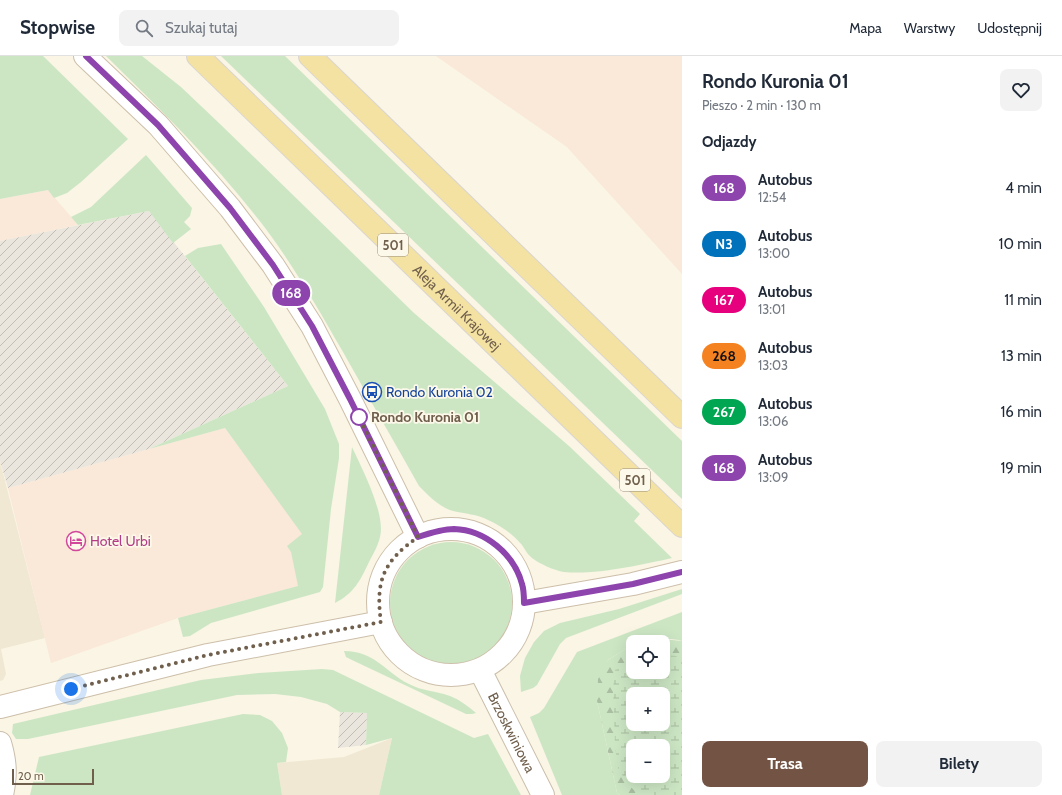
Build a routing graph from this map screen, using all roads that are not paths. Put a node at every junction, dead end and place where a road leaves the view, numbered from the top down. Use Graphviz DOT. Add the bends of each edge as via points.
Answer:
graph roads {
  1 [pos="86,56"];
  2 [pos="198,56"];
  3 [pos="310,56"];
  4 [pos="682,417"];
  5 [pos="682,526"];
  6 [pos="418,537"];
  7 [pos="682,572"];
  8 [pos="524,603"];
  9 [pos="381,622"];
  10 [pos="480,670"];
  11 [pos="0,707"];
  12 [pos="0,743"];
  13 [pos="2,795"];
  14 [pos="543,795"];
  1 -- 6 [label="street" via="158,125 230,208 273,265 312,326"];
  2 -- 5 [label="main road, Aleja Armii Krajowej / 501"];
  3 -- 4 [label="main road"];
  6 -- 8 [label="street" via="454,529 473,532 490,540 504,552 515,567 522,584"];
  6 -- 9 [label="street" via="402,548 389,564 381,582 378,602"];
  7 -- 8 [label="street" via="633,584"];
  8 -- 10 [label="street" via="519,630 512,642 503,654"];
  9 -- 10 [label="street" via="389,641 402,656 420,668 439,674 460,675"];
  9 -- 11 [label="street" via="208,655"];
  10 -- 14 [label="street, Brzoskwiniowa"];
  12 -- 13 [label="street" via="5,776"];
}
